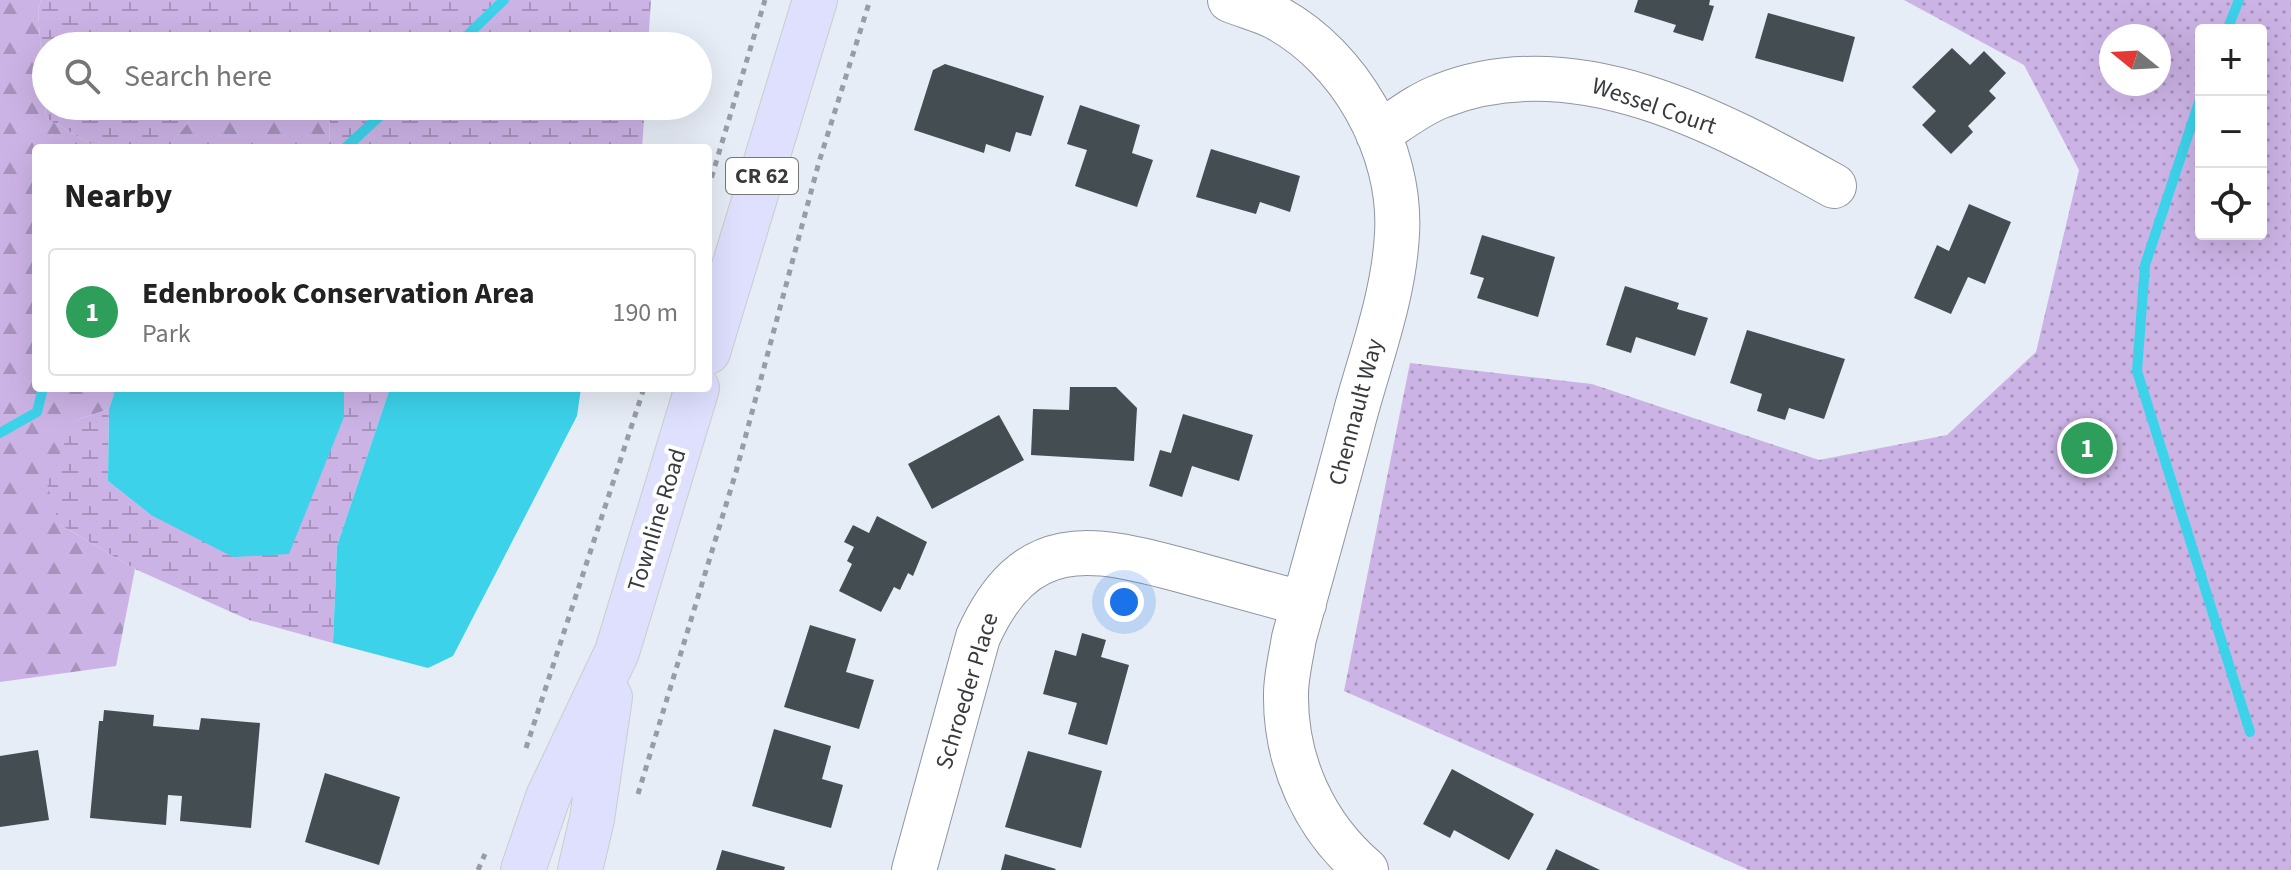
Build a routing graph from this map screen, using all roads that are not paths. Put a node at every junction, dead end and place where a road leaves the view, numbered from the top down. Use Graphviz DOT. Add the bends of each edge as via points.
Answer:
graph roads {
  1 [pos="815,0"];
  2 [pos="1230,0"];
  3 [pos="1378,134"];
  4 [pos="1834,186"];
  5 [pos="712,339"];
  6 [pos="696,392"];
  7 [pos="1304,604"];
  8 [pos="617,652"];
  9 [pos="505,860"];
  10 [pos="580,870"];
  11 [pos="914,870"];
  12 [pos="1366,870"];
  1 -- 5 [label="main road, CR 62"];
  2 -- 3 [label="street, Chennault Way" via="1275,18 1315,46 1350,83"];
  3 -- 4 [label="street, Wessel Court" via="1439,96 1491,81 1544,77 1597,84 1668,107 1752,141"];
  3 -- 7 [label="street, Chennault Way" via="1391,176 1398,232 1389,292"];
  6 -- 8 [label="main road, Townline Road"];
  7 -- 11 [label="street, Schroeder Place" via="1121,554 1084,551 1048,559 1018,577 993,604 978,637"];
  7 -- 12 [label="street, Chennault Way" via="1286,693 1290,748 1309,799 1338,846"];
  8 -- 9 [label="main road, Townline Road" via="548,797"];
  8 -- 10 [label="main road, Townline Road"];
}
